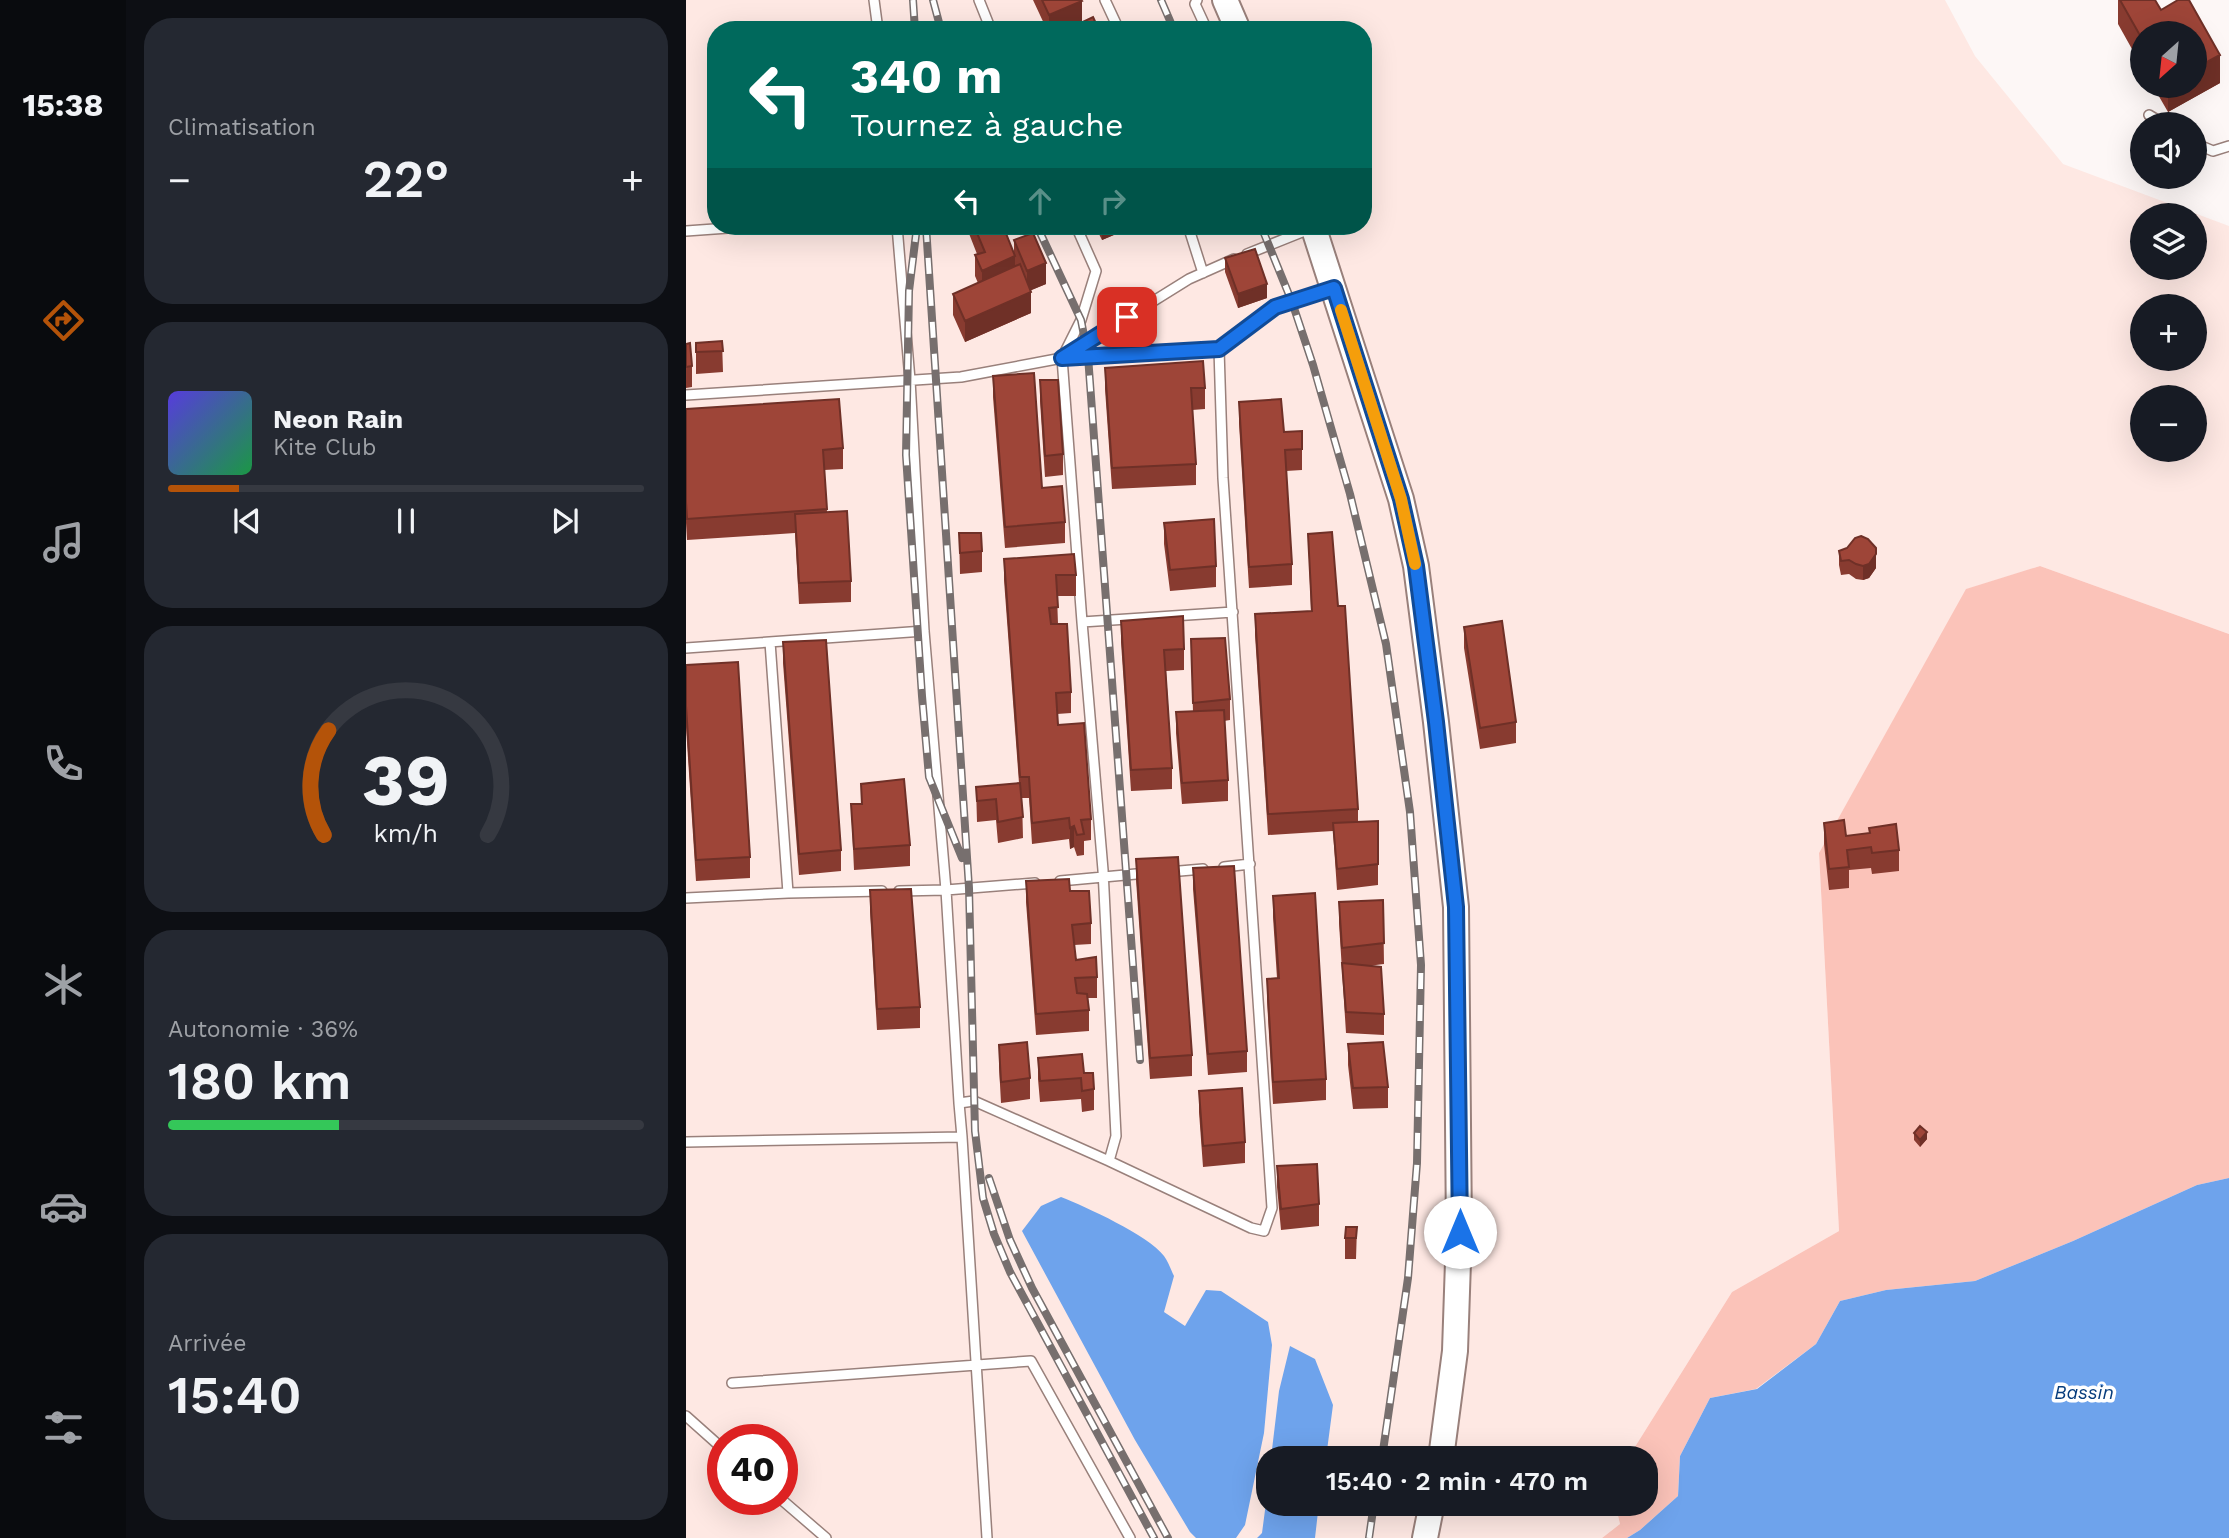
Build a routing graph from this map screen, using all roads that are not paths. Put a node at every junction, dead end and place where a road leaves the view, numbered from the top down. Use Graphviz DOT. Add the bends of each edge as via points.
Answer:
graph roads {
  1 [pos="874,0"];
  2 [pos="978,0"];
  3 [pos="1105,0"];
  4 [pos="1197,0"];
  5 [pos="1224,0"];
  6 [pos="877,21"];
  7 [pos="987,21"];
  8 [pos="1115,21"];
  9 [pos="1203,21"];
  10 [pos="1234,21"];
  11 [pos="2229,146"];
  12 [pos="2207,148"];
  13 [pos="707,230"];
  14 [pos="686,231"];
  15 [pos="898,235"];
  16 [pos="1080,235"];
  17 [pos="1191,235"];
  18 [pos="1293,235"];
  19 [pos="1317,235"];
  20 [pos="1203,273"];
  21 [pos="1334,288"];
  22 [pos="1219,349"];
  23 [pos="1062,358"];
  24 [pos="910,380"];
  25 [pos="686,395"];
  26 [pos="1233,612"];
  27 [pos="1082,622"];
  28 [pos="925,631"];
  29 [pos="770,642"];
  30 [pos="686,648"];
  31 [pos="1250,864"];
  32 [pos="1103,877"];
  33 [pos="946,890"];
  34 [pos="788,893"];
  35 [pos="686,898"];
  36 [pos="959,1103"];
  37 [pos="962,1137"];
  38 [pos="686,1142"];
  39 [pos="1109,1161"];
  40 [pos="976,1365"];
  41 [pos="732,1383"];
  42 [pos="686,1416"];
  43 [pos="707,1434"];
  44 [pos="1443,1446"];
  45 [pos="798,1514"];
  46 [pos="1430,1516"];
  47 [pos="826,1538"];
  48 [pos="987,1538"];
  49 [pos="1130,1538"];
  50 [pos="1426,1538"];
  1 -- 6 [label="lane"];
  2 -- 7 [label="lane"];
  3 -- 8 [label="lane"];
  4 -- 9 [label="lane"];
  5 -- 10 [label="street"];
  11 -- 12 [label="lane"];
  13 -- 14 [label="lane"];
  15 -- 24 [label="lane"];
  16 -- 23 [label="lane" via="1096,271 1082,320"];
  17 -- 20 [label="lane"];
  18 -- 20 [label="lane"];
  19 -- 21 [label="street"];
  20 -- 23 [label="lane"];
  21 -- 22 [label="lane" via="1275,307"];
  21 -- 44 [label="street" via="1401,499 1416,566 1456,907 1460,1232 1455,1350"];
  22 -- 23 [label="lane"];
  22 -- 26 [label="lane"];
  23 -- 24 [label="lane" via="961,377"];
  23 -- 27 [label="lane"];
  24 -- 25 [label="lane"];
  24 -- 28 [label="lane"];
  26 -- 27 [label="lane"];
  26 -- 31 [label="lane"];
  27 -- 32 [label="lane"];
  28 -- 29 [label="lane"];
  28 -- 33 [label="lane"];
  29 -- 30 [label="lane"];
  29 -- 34 [label="lane"];
  31 -- 32 [label="lane"];
  31 -- 39 [label="lane" via="1272,1208 1264,1231"];
  32 -- 33 [label="lane"];
  32 -- 39 [label="lane" via="1116,1136"];
  33 -- 34 [label="lane"];
  33 -- 36 [label="lane"];
  34 -- 35 [label="lane"];
  36 -- 37 [label="lane"];
  36 -- 39 [label="lane" via="974,1101"];
  37 -- 38 [label="lane"];
  37 -- 40 [label="lane"];
  40 -- 41 [label="lane"];
  40 -- 48 [label="lane"];
  40 -- 49 [label="lane" via="1031,1361"];
  42 -- 43 [label="lane"];
  45 -- 47 [label="lane"];
  46 -- 50 [label="street"];
}
